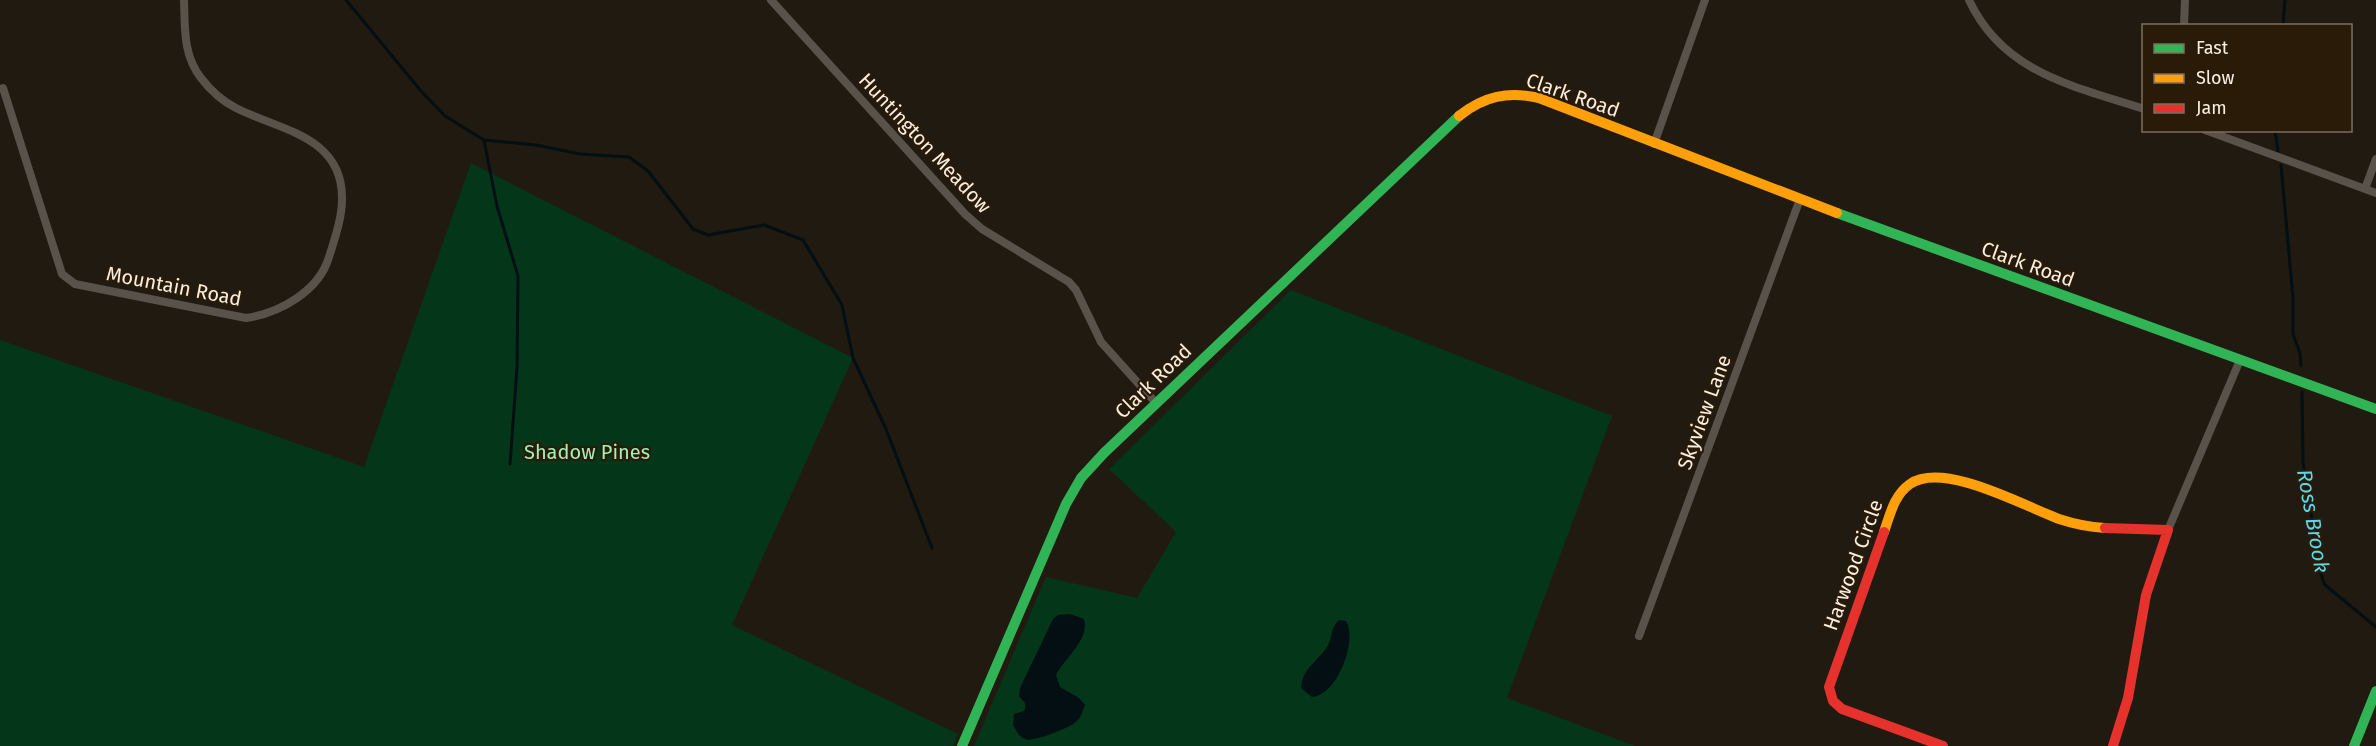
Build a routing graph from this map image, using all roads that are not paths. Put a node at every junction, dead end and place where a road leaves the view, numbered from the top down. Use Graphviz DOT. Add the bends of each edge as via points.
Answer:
graph roads {
  1 [pos="184,0"];
  2 [pos="771,0"];
  3 [pos="1706,0"];
  4 [pos="1970,0"];
  5 [pos="2185,0"];
  6 [pos="2184,24"];
  7 [pos="3,88"];
  8 [pos="2142,108"];
  9 [pos="2210,132"];
  10 [pos="1654,144"];
  11 [pos="2376,159"];
  12 [pos="2365,189"];
  13 [pos="2376,193"];
  14 [pos="1800,199"];
  15 [pos="2240,360"];
  16 [pos="1156,403"];
  17 [pos="2376,409"];
  18 [pos="2168,530"];
  19 [pos="1639,636"];
  20 [pos="2376,691"];
  21 [pos="962,746"];
  22 [pos="1942,746"];
  23 [pos="2113,746"];
  24 [pos="2354,746"];
  1 -- 7 [label="street, Mountain Road" via="186,47 205,82 234,107 310,140 325,152 340,181 341,207 327,265 312,286 281,308 246,318 75,284 62,274"];
  2 -- 16 [label="street, Huntington Meadow" via="965,214 982,229 1069,282 1101,342"];
  3 -- 10 [label="street"];
  4 -- 8 [label="street" via="1989,34 2024,64"];
  5 -- 6 [label="street"];
  9 -- 12 [label="street"];
  10 -- 14 [label="street, Clark Road"];
  10 -- 16 [label="street, Clark Road" via="1524,93 1485,98 1443,129"];
  11 -- 12 [label="street"];
  12 -- 13 [label="street"];
  14 -- 15 [label="street, Clark Road"];
  14 -- 19 [label="street, Skyview Lane"];
  15 -- 17 [label="street, Clark Road"];
  15 -- 18 [label="street"];
  16 -- 21 [label="street, Clark Road" via="1091,467 1073,492"];
  18 -- 22 [label="street, Harwood Circle" via="2122,530 2077,524 1943,477 1923,478 1906,486 1894,503 1829,681 1829,692 1842,709"];
  18 -- 23 [label="street" via="2146,595 2128,698"];
  20 -- 24 [label="street"];
}
